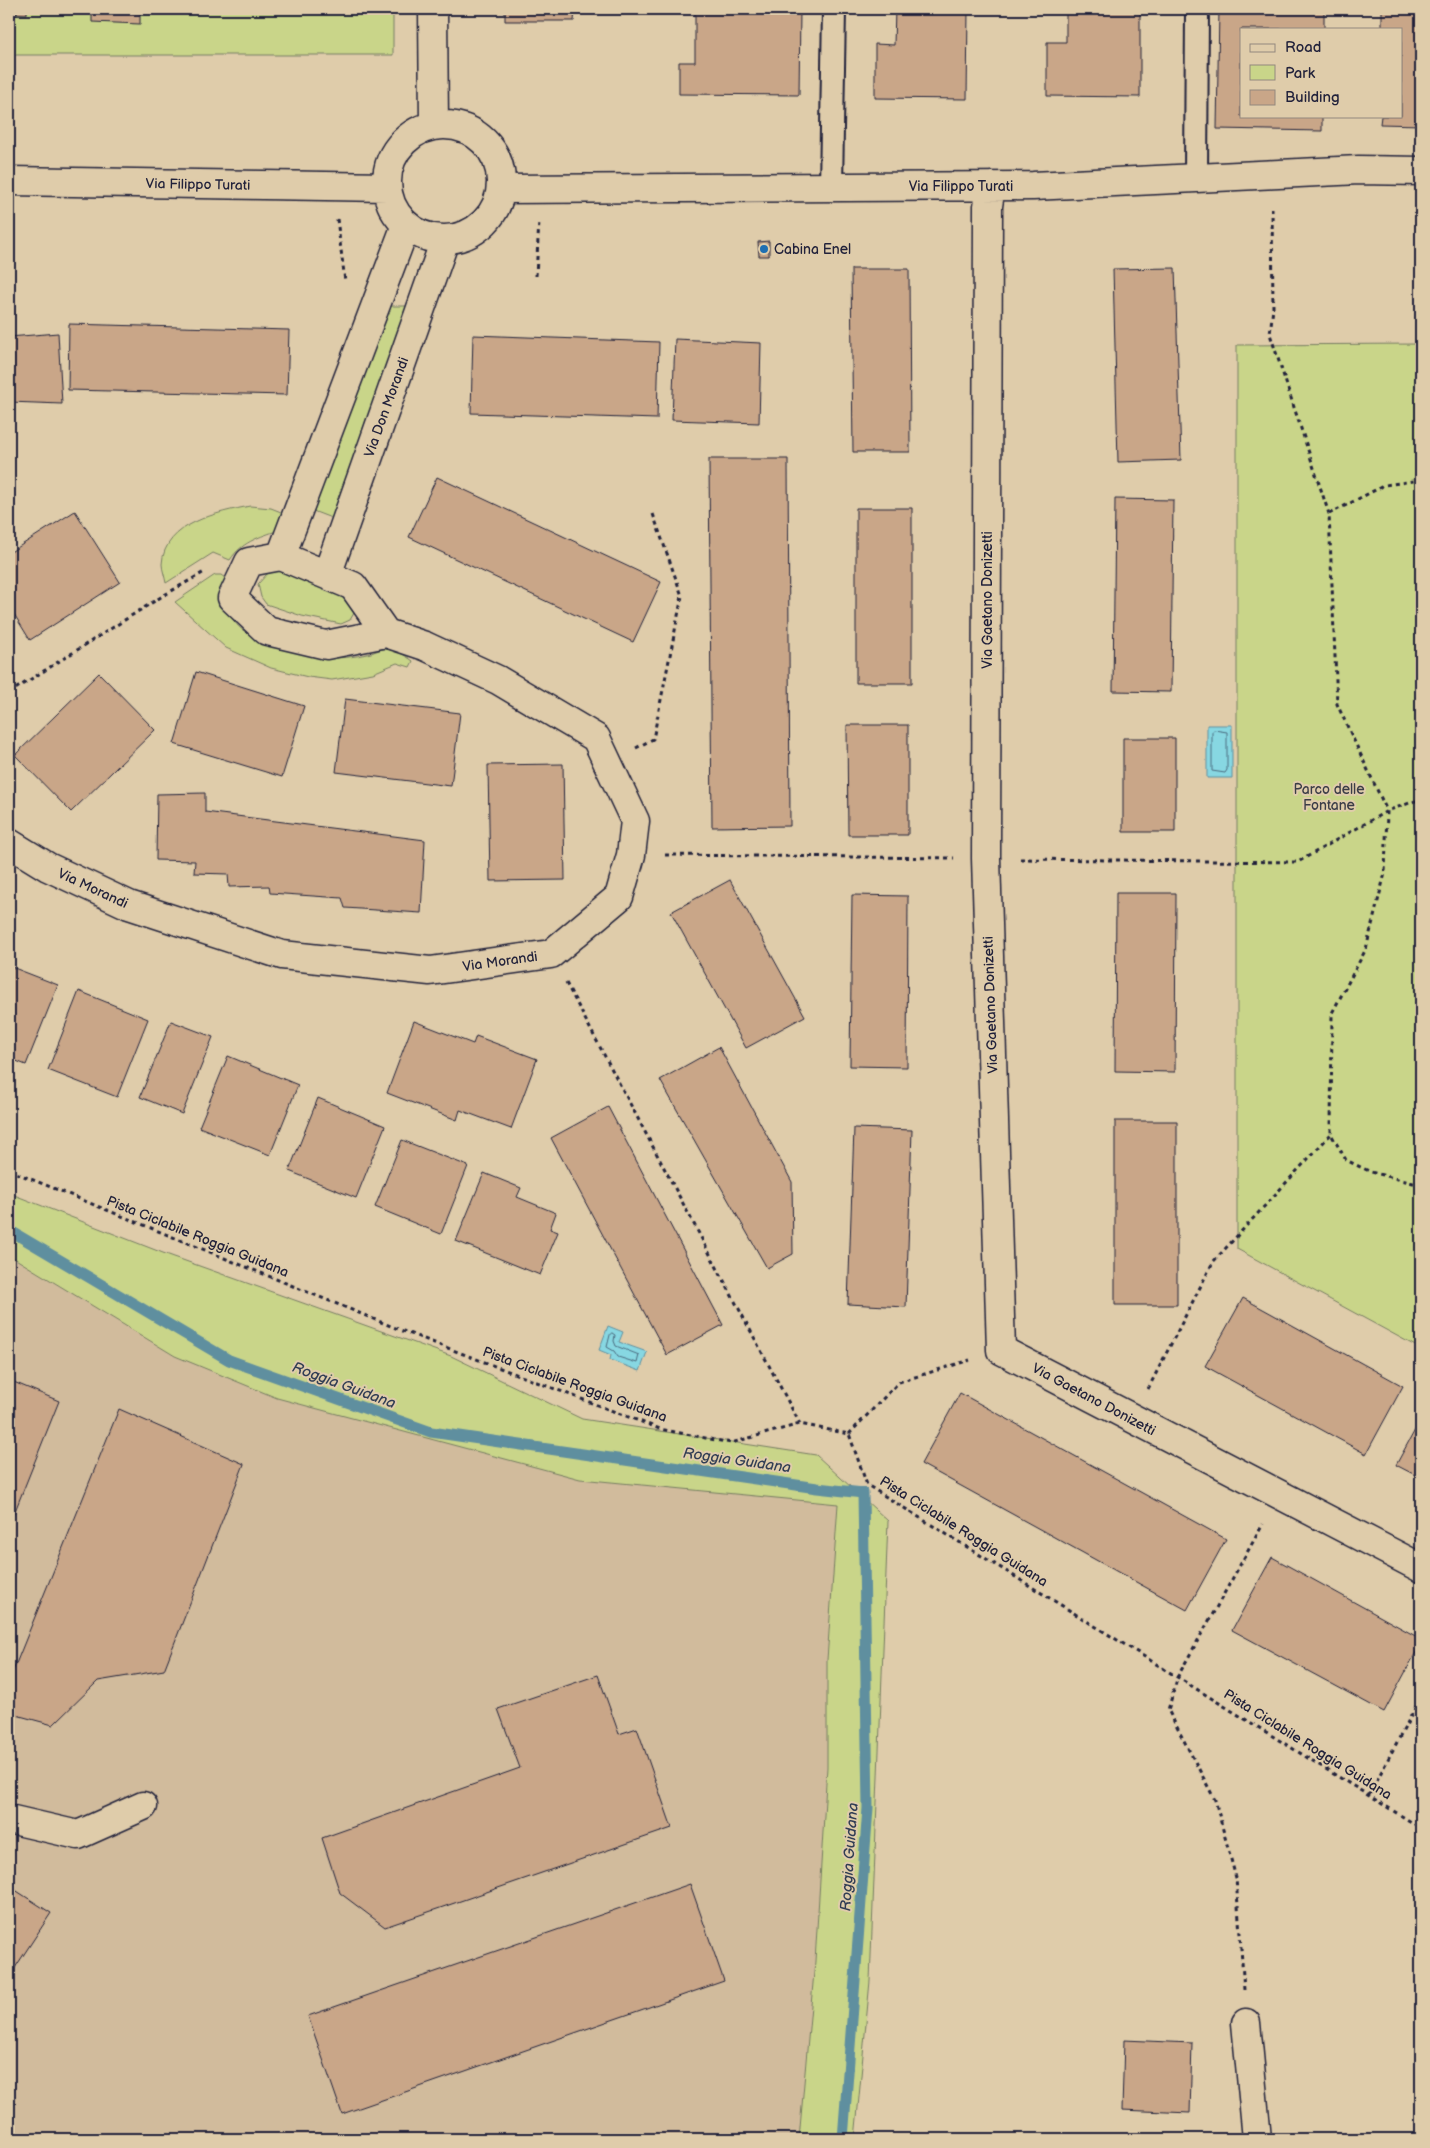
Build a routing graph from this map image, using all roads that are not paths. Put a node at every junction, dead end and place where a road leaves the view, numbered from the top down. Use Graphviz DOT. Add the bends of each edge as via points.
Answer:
graph roads {
  1 [pos="433,9"];
  2 [pos="834,9"];
  3 [pos="1197,9"];
  4 [pos="434,126"];
  5 [pos="1421,171"];
  6 [pos="1196,178"];
  7 [pos="9,181"];
  8 [pos="991,186"];
  9 [pos="388,187"];
  10 [pos="830,187"];
  11 [pos="501,189"];
  12 [pos="406,225"];
  13 [pos="445,240"];
  14 [pos="281,556"];
  15 [pos="327,575"];
  16 [pos="386,633"];
  17 [pos="9,843"];
  18 [pos="1421,1568"];
  19 [pos="143,1806"];
  20 [pos="9,1819"];
  21 [pos="1246,2023"];
  22 [pos="1257,2139"];
  1 -- 4 [label="street"];
  2 -- 10 [label="lane"];
  3 -- 6 [label="lane"];
  4 -- 9 [label="street" via="418,131 394,154 388,170"];
  4 -- 11 [label="street" via="452,125 483,141 494,155"];
  5 -- 6 [label="street, Via Filippo Turati" via="1359,170"];
  6 -- 8 [label="street, Via Filippo Turati"];
  7 -- 9 [label="street, Via Filippo Turati"];
  8 -- 10 [label="street, Via Filippo Turati"];
  8 -- 18 [label="street, Via Gaetano Donizetti" via="988,206 986,858 1001,1350"];
  9 -- 12 [label="street" via="390,201"];
  10 -- 11 [label="street, Via Filippo Turati"];
  11 -- 13 [label="street" via="497,205 476,230"];
  12 -- 13 [label="street" via="418,233"];
  12 -- 14 [label="street"];
  13 -- 15 [label="street, Via Don Morandi"];
  14 -- 15 [label="street"];
  14 -- 16 [label="street" via="249,562 232,598 267,631 326,645"];
  15 -- 16 [label="street" via="353,586"];
  16 -- 17 [label="street, Via Morandi" via="498,680 596,738 635,821 631,855 619,897 551,954 430,971 282,955 129,905 48,867"];
  19 -- 20 [label="street" via="78,1834"];
  21 -- 22 [label="street"];
}
